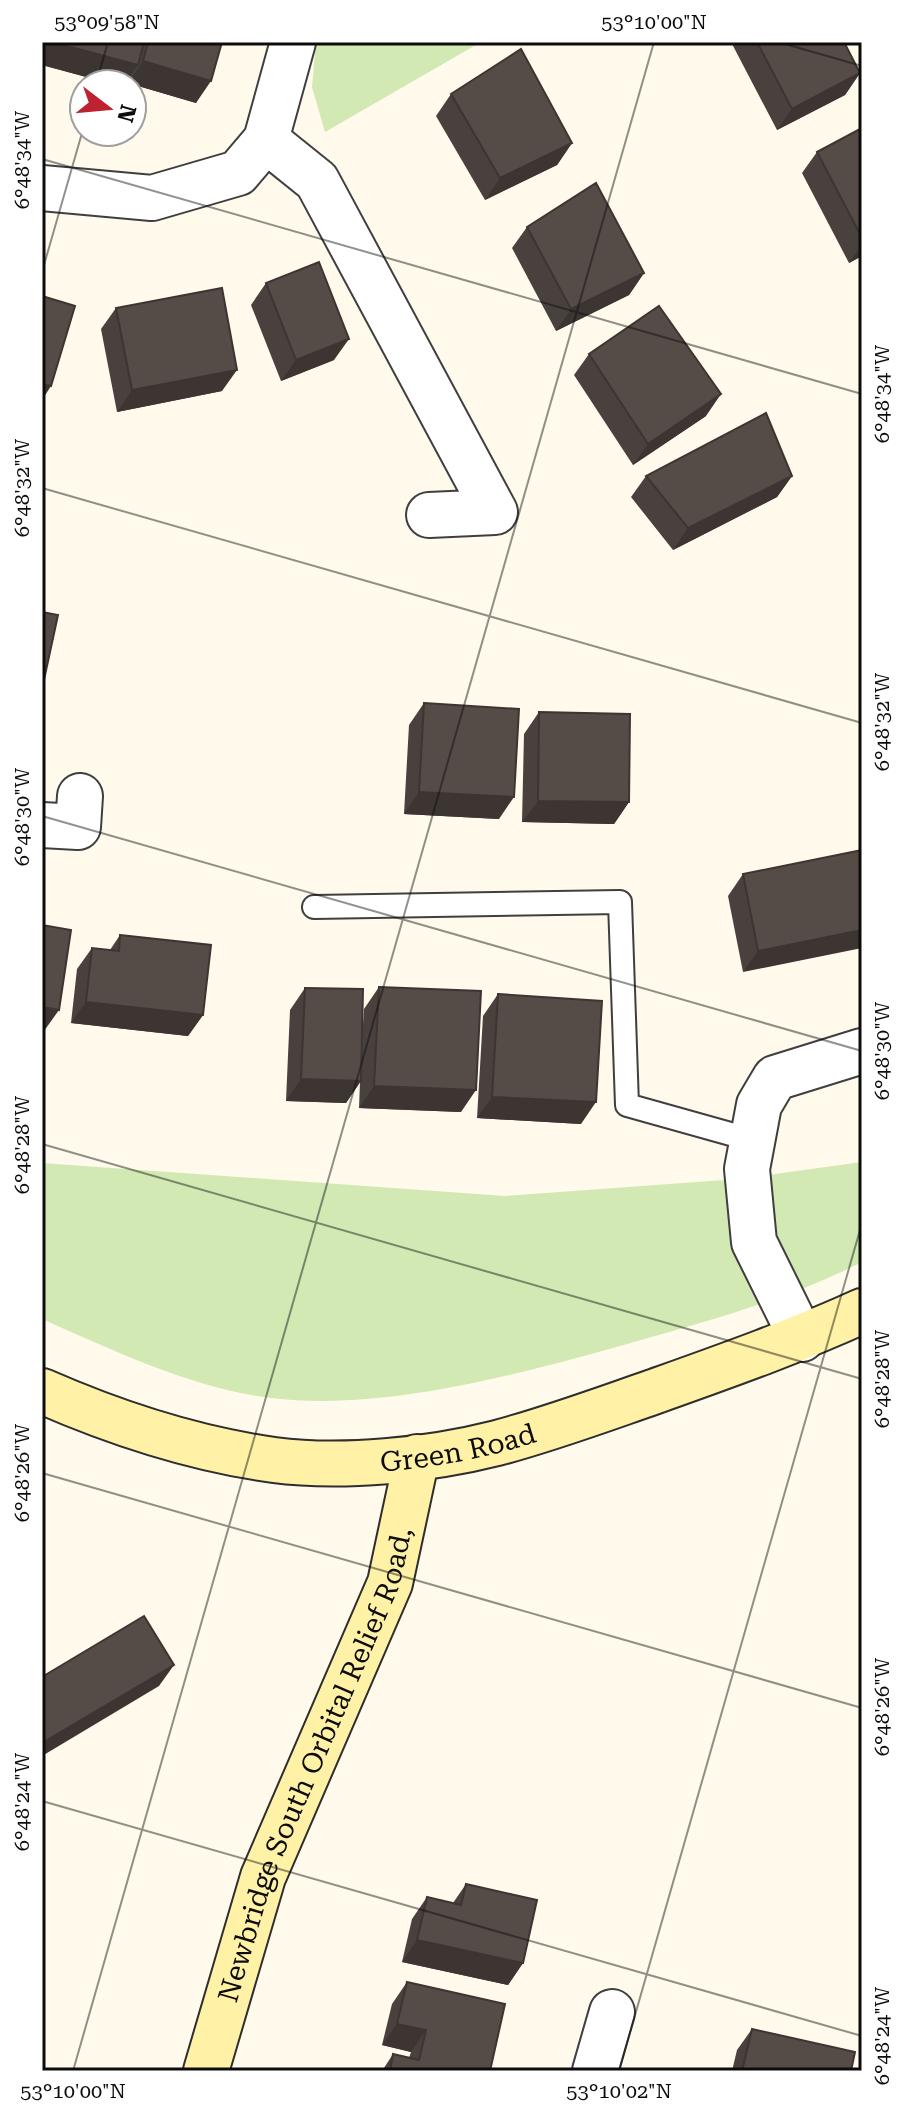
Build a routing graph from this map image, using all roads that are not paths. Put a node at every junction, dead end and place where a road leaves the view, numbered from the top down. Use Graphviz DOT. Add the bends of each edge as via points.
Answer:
graph roads {
  1 [pos="293,42"];
  2 [pos="266,140"];
  3 [pos="42,188"];
  4 [pos="429,515"];
  5 [pos="80,796"];
  6 [pos="42,825"];
  7 [pos="314,907"];
  8 [pos="862,1051"];
  9 [pos="752,1140"];
  10 [pos="862,1311"];
  11 [pos="802,1339"];
  12 [pos="42,1391"];
  13 [pos="417,1457"];
  14 [pos="612,2012"];
  15 [pos="206,2071"];
  16 [pos="595,2071"];
  1 -- 2 [label="street"];
  2 -- 3 [label="street" via="238,173 152,198"];
  2 -- 4 [label="street" via="317,181 495,512"];
  5 -- 6 [label="street" via="78,827"];
  7 -- 9 [label="lane" via="620,902 627,1105"];
  8 -- 9 [label="street" via="775,1078 759,1105"];
  9 -- 11 [label="street" via="747,1169 754,1242"];
  10 -- 11 [label="street, Green Road"];
  11 -- 13 [label="street, Green Road" via="558,1426"];
  12 -- 13 [label="street, Green Road" via="186,1443 275,1461"];
  13 -- 15 [label="street, Newbridge South Orbital Relief Road," via="390,1583 263,1877"];
  14 -- 16 [label="street"];
}
